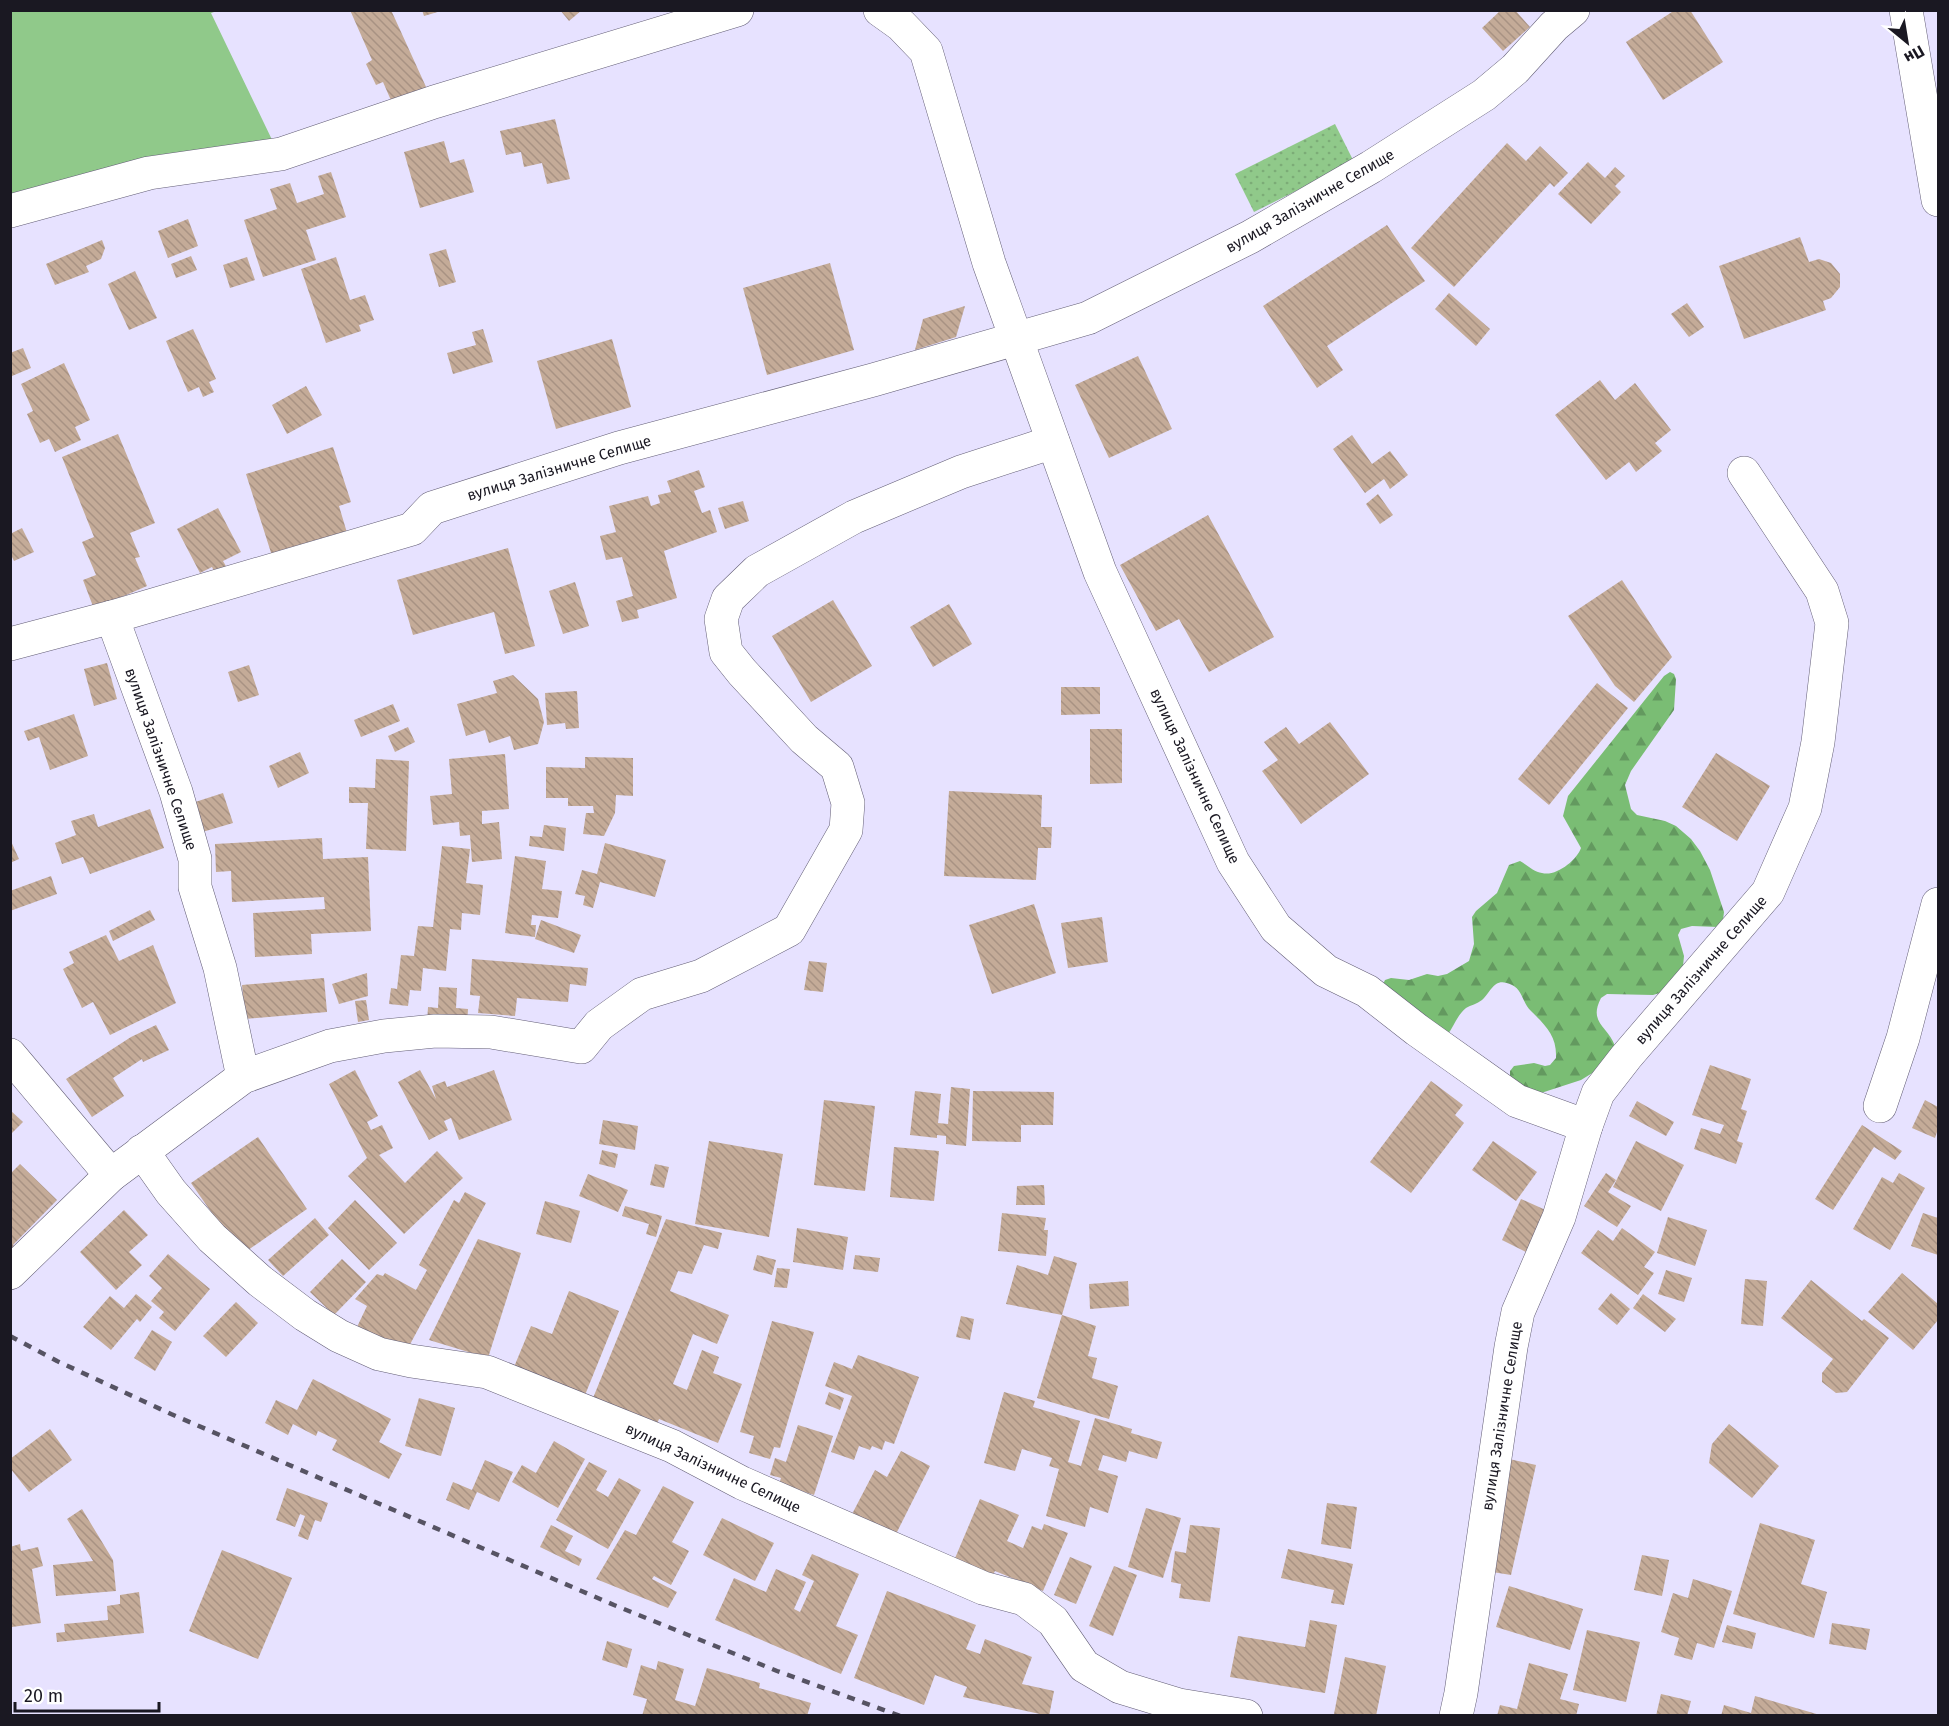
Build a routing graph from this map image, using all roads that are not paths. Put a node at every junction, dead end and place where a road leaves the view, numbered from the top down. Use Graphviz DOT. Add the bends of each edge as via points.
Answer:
graph roads {
  1 [pos="737,10"];
  2 [pos="880,10"];
  3 [pos="1573,10"];
  4 [pos="1906,10"];
  5 [pos="1938,200"];
  6 [pos="10,211"];
  7 [pos="1016,339"];
  8 [pos="1053,442"];
  9 [pos="1744,473"];
  10 [pos="112,617"];
  11 [pos="10,644"];
  12 [pos="1938,904"];
  13 [pos="10,1055"];
  14 [pos="243,1077"];
  15 [pos="1880,1106"];
  16 [pos="1586,1126"];
  17 [pos="142,1151"];
  18 [pos="111,1175"];
  19 [pos="10,1273"];
  20 [pos="1246,1716"];
  21 [pos="1456,1716"];
  1 -- 6 [label="street" via="434,102 281,154 149,173"];
  2 -- 7 [label="street, вулиця Залізничне Селище" via="926,51 989,263"];
  3 -- 7 [label="street, вулиця Залізничне Селище" via="1484,95 1371,167 1250,237 1088,318"];
  4 -- 5 [label="street"];
  7 -- 8 [label="street, вулиця Залізничне Селище"];
  7 -- 10 [label="street, вулиця Залізничне Селище" via="620,448 432,508 412,529"];
  8 -- 14 [label="street" via="962,472 854,517 757,571 728,599 721,619 726,652 804,739 837,767 848,803 846,830 789,930 701,976 642,994 599,1025 581,1047 491,1032 384,1035 330,1046"];
  8 -- 16 [label="street, вулиця Залізничне Селище" via="1100,572 1233,862 1276,928 1326,971 1367,991 1517,1101"];
  9 -- 16 [label="street, вулиця Залізничне Селище" via="1822,591 1832,623 1818,742 1805,808 1768,892 1598,1093"];
  10 -- 11 [label="street, вулиця Залізничне Селище"];
  10 -- 14 [label="street, вулиця Залізничне Селище" via="176,792 195,859 195,887 220,968"];
  12 -- 15 [label="street" via="1903,1038"];
  13 -- 18 [label="street"];
  14 -- 17 [label="street"];
  16 -- 21 [label="street, вулиця Залізничне Селище" via="1558,1217 1518,1312"];
  17 -- 18 [label="street"];
  17 -- 20 [label="street, вулиця Залізничне Селище" via="171,1192 212,1238 269,1288 339,1336 379,1354 487,1372 672,1446 742,1483 950,1574 1024,1599 1053,1621 1084,1666 1120,1688 1179,1705"];
  18 -- 19 [label="street"];
}
